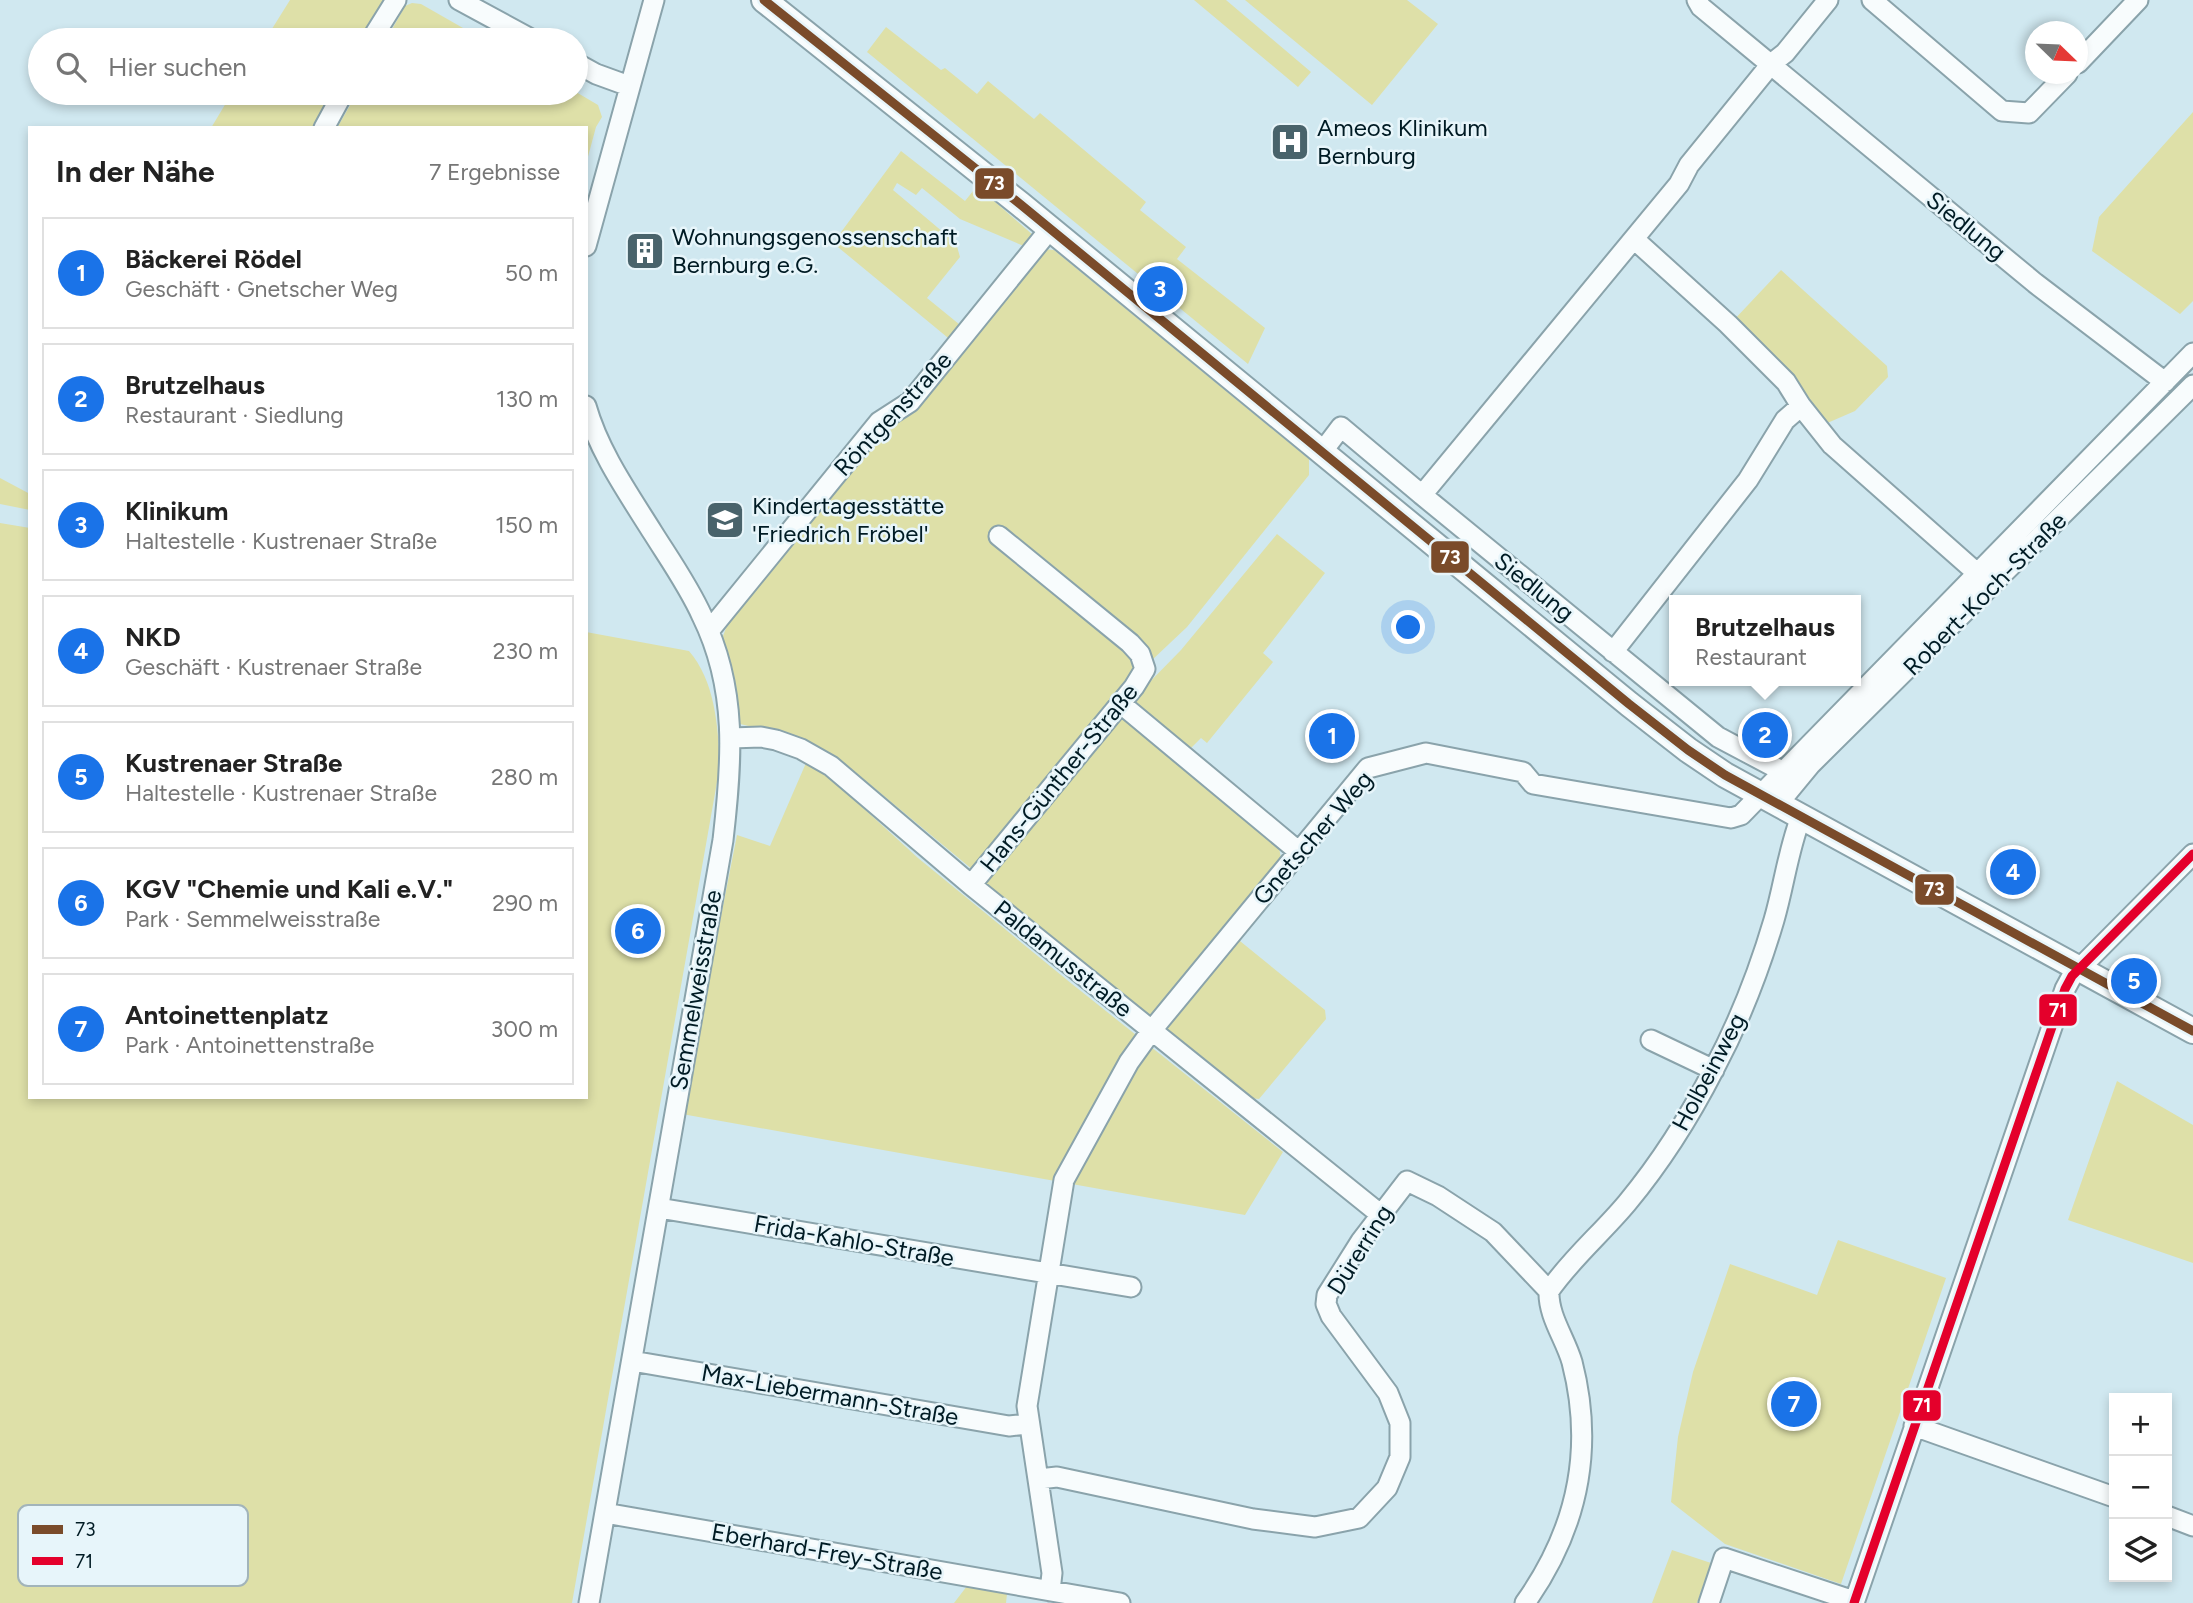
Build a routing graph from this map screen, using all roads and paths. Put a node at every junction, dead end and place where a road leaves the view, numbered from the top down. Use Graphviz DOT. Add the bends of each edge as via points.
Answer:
graph roads {
  1 [pos="396,0"];
  2 [pos="459,0"];
  3 [pos="654,0"];
  4 [pos="764,0"];
  5 [pos="1697,0"];
  6 [pos="1828,0"];
  7 [pos="1872,0"];
  8 [pos="2138,0"];
  9 [pos="378,28"];
  10 [pos="511,28"];
  11 [pos="2088,52"];
  12 [pos="1778,59"];
  13 [pos="588,70"];
  14 [pos="2057,84"];
  15 [pos="629,86"];
  16 [pos="336,105"];
  17 [pos="325,126"];
  18 [pos="1050,229"];
  19 [pos="588,239"];
  20 [pos="1634,239"];
  21 [pos="2193,353"];
  22 [pos="2165,382"];
  23 [pos="2193,385"];
  24 [pos="1801,407"];
  25 [pos="588,411"];
  26 [pos="1322,452"];
  27 [pos="1422,495"];
  28 [pos="999,536"];
  29 [pos="1977,573"];
  30 [pos="709,631"];
  31 [pos="1613,652"];
  32 [pos="1120,704"];
  33 [pos="1829,737"];
  34 [pos="732,738"];
  35 [pos="1790,776"];
  36 [pos="1770,800"];
  37 [pos="1801,817"];
  38 [pos="1298,851"];
  39 [pos="2193,854"];
  40 [pos="971,885"];
  41 [pos="2081,968"];
  42 [pos="1152,1030"];
  43 [pos="2193,1031"];
  44 [pos="1651,1041"];
  45 [pos="1714,1070"];
  46 [pos="659,1208"];
  47 [pos="1380,1214"];
  48 [pos="1048,1274"];
  49 [pos="1131,1287"];
  50 [pos="1549,1291"];
  51 [pos="632,1361"];
  52 [pos="1028,1424"];
  53 [pos="1914,1426"];
  54 [pos="1039,1479"];
  55 [pos="2109,1495"];
  56 [pos="605,1513"];
  57 [pos="2172,1518"];
  58 [pos="2193,1526"];
  59 [pos="1050,1591"];
  60 [pos="1854,1602"];
  61 [pos="589,1603"];
  62 [pos="1119,1603"];
  63 [pos="1525,1603"];
  64 [pos="1709,1603"];
  1 -- 9 [label="street"];
  2 -- 10 [label="street"];
  3 -- 15 [label="street"];
  4 -- 18 [label="street"];
  5 -- 12 [label="street, Siedlung" via="1701,8"];
  6 -- 12 [label="street"];
  7 -- 14 [label="street" via="2002,111 2029,113"];
  8 -- 11 [label="street"];
  12 -- 20 [label="street"];
  12 -- 22 [label="street, Siedlung" via="2035,283"];
  13 -- 15 [label="street"];
  15 -- 19 [label="street"];
  16 -- 17 [label="street"];
  18 -- 26 [label="street"];
  18 -- 30 [label="street, Röntgenstraße" via="910,402 879,422"];
  20 -- 24 [label="street" via="1786,382"];
  20 -- 27 [label="street"];
  21 -- 22 [label="street"];
  22 -- 29 [label="street"];
  23 -- 33 [label="street, Robert-Koch-Straße"];
  24 -- 29 [label="street" via="1832,445"];
  24 -- 31 [label="street" via="1785,420 1748,480"];
  25 -- 30 [label="street, Semmelweisstraße" via="618,478"];
  26 -- 27 [label="street, Siedlung" via="1341,427"];
  26 -- 36 [label="street" via="1639,712 1698,757"];
  27 -- 31 [label="street, Siedlung"];
  28 -- 32 [label="street, Hans-Günther-Straße" via="1140,654 1145,669"];
  29 -- 33 [label="street"];
  30 -- 34 [label="street, Semmelweisstraße" via="725,686"];
  31 -- 35 [label="street, Siedlung" via="1718,737"];
  32 -- 38 [label="street"];
  32 -- 40 [label="street, Hans-Günther-Straße"];
  33 -- 35 [label="street"];
  34 -- 40 [label="street, Paldamusstraße" via="776,740 816,756"];
  34 -- 46 [label="street, Semmelweisstraße" via="723,841"];
  35 -- 36 [label="street"];
  36 -- 37 [label="street"];
  36 -- 38 [label="street, Gnetscher Weg" via="1731,818 1533,784 1523,772 1426,753 1368,768"];
  37 -- 41 [label="street"];
  37 -- 45 [label="street, Holbeinweg" via="1762,960"];
  38 -- 42 [label="street, Gnetscher Weg"];
  39 -- 41 [label="street"];
  40 -- 42 [label="street, Paldamusstraße"];
  41 -- 43 [label="street"];
  41 -- 53 [label="street" via="2065,989"];
  42 -- 47 [label="street, Paldamusstraße"];
  42 -- 48 [label="street, Gnetscher Weg" via="1129,1062 1065,1180"];
  44 -- 45 [label="street"];
  45 -- 50 [label="street, Holbeinweg" via="1630,1200"];
  46 -- 48 [label="street, Frida-Kahlo-Straße"];
  46 -- 51 [label="street, Semmelweisstraße"];
  47 -- 50 [label="street, Dürerring" via="1407,1181 1493,1232"];
  47 -- 54 [label="street, Dürerring" via="1326,1304 1388,1393 1400,1423 1400,1457 1387,1488 1359,1518 1315,1527 1253,1520 1057,1477"];
  48 -- 49 [label="street, Frida-Kahlo-Straße"];
  48 -- 52 [label="street, Gnetscher Weg"];
  50 -- 63 [label="street, Dürerring" via="1574,1374 1581,1458 1572,1512 1545,1573"];
  51 -- 52 [label="street, Max-Liebermann-Straße" via="1009,1426"];
  51 -- 56 [label="street, Semmelweisstraße"];
  52 -- 54 [label="street, Gnetscher Weg"];
  53 -- 55 [label="street"];
  53 -- 60 [label="street"];
  54 -- 59 [label="street, Gnetscher Weg" via="1052,1573"];
  56 -- 59 [label="street, Eberhard-Frey-Straße"];
  56 -- 61 [label="street, Semmelweisstraße"];
  57 -- 58 [label="street"];
  59 -- 62 [label="street, Eberhard-Frey-Straße"];
  60 -- 64 [label="street" via="1724,1558"];
}
